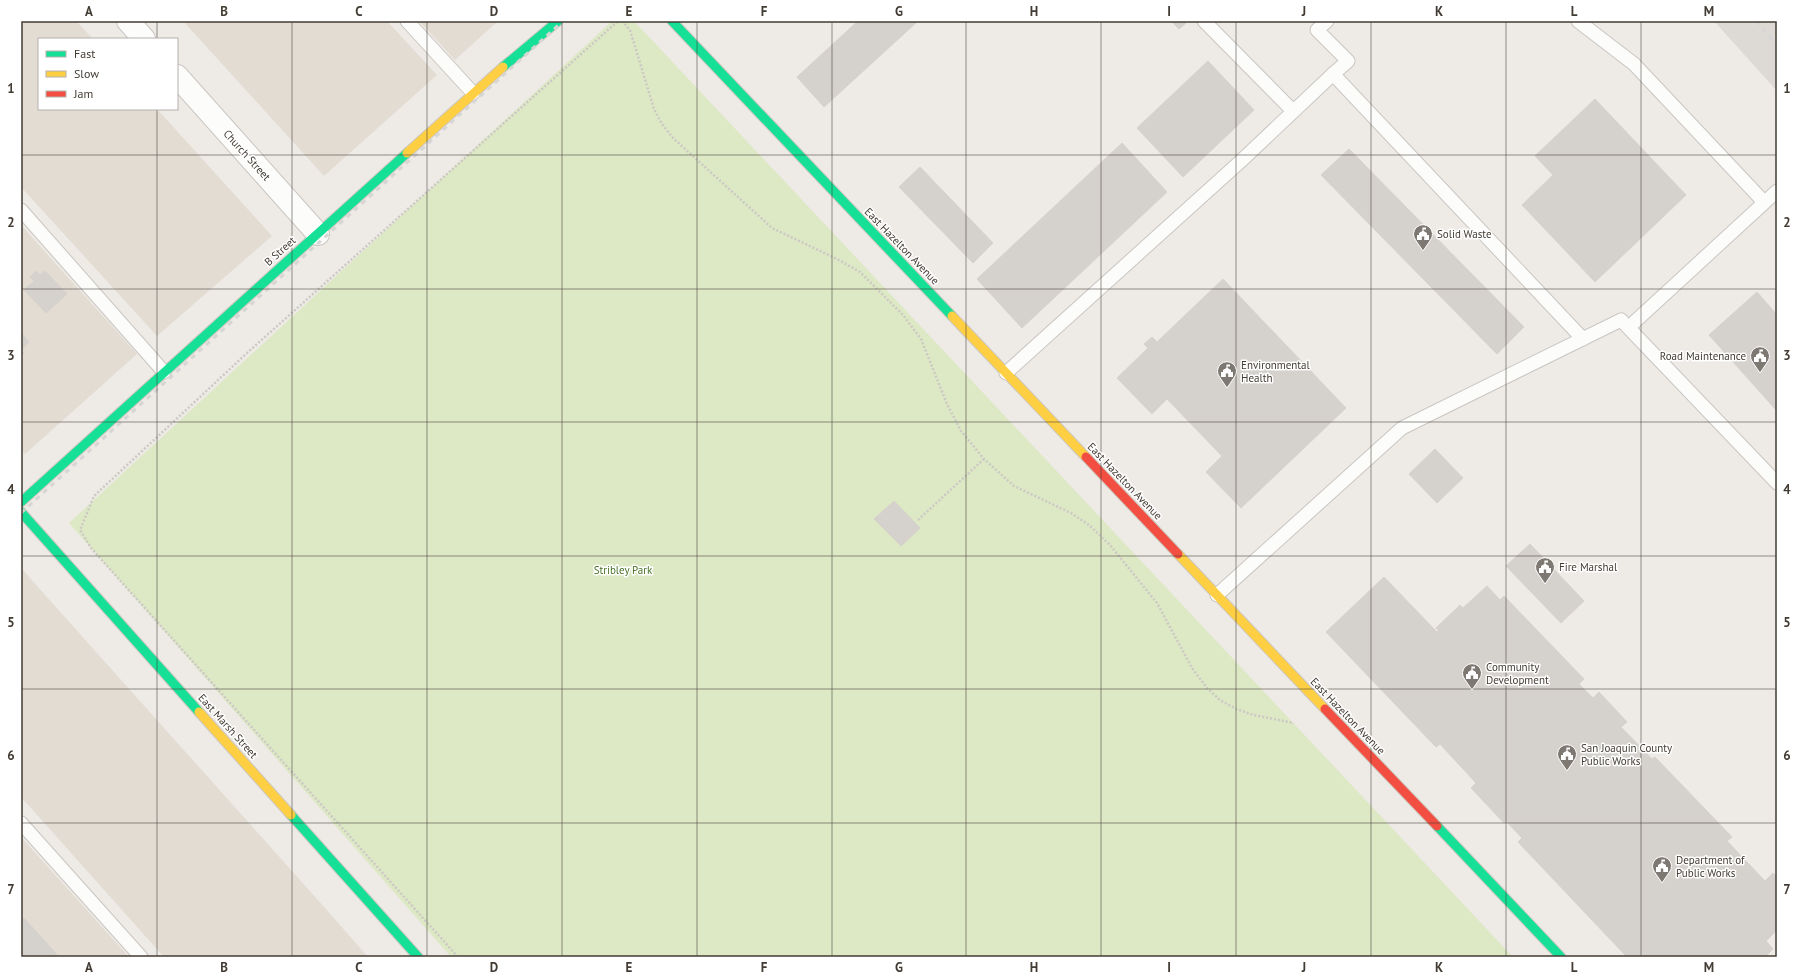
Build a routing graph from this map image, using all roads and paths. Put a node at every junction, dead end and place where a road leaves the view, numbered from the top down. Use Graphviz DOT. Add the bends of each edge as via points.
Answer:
graph roads {
  1 [pos="128,21"];
  2 [pos="407,21"];
  3 [pos="558,21"];
  4 [pos="618,21"];
  5 [pos="622,21"];
  6 [pos="672,21"];
  7 [pos="1204,21"];
  8 [pos="1327,21"];
  9 [pos="1578,21"];
  10 [pos="143,38"];
  11 [pos="1332,74"];
  12 [pos="178,77"];
  13 [pos="473,93"];
  14 [pos="1293,111"];
  15 [pos="1777,191"];
  16 [pos="1764,202"];
  17 [pos="21,210"];
  18 [pos="318,234"];
  19 [pos="1629,327"];
  20 [pos="1583,339"];
  21 [pos="164,372"];
  22 [pos="1006,373"];
  23 [pos="984,459"];
  24 [pos="1777,484"];
  25 [pos="21,502"];
  26 [pos="21,512"];
  27 [pos="918,520"];
  28 [pos="1217,595"];
  29 [pos="1294,723"];
  30 [pos="21,823"];
  31 [pos="141,957"];
  32 [pos="416,957"];
  33 [pos="458,957"];
  34 [pos="1561,957"];
  1 -- 10 [label="street"];
  2 -- 13 [label="lane"];
  3 -- 13 [label="street, B Street"];
  4 -- 33 [label="path" via="247,353 94,496 80,530 91,548"];
  5 -- 23 [label="path" via="630,30 654,109 673,138 772,228 860,272 887,298 920,338 961,431"];
  6 -- 22 [label="street, East Hazelton Avenue"];
  7 -- 14 [label="lane"];
  8 -- 11 [label="lane" via="1317,30 1348,61"];
  9 -- 16 [label="lane" via="1634,64"];
  11 -- 14 [label="lane"];
  11 -- 20 [label="lane"];
  12 -- 18 [label="street, Church Street"];
  13 -- 18 [label="street, B Street"];
  14 -- 22 [label="lane"];
  15 -- 16 [label="lane"];
  16 -- 19 [label="lane"];
  17 -- 21 [label="lane"];
  18 -- 21 [label="street, B Street"];
  19 -- 20 [label="lane" via="1622,320"];
  19 -- 24 [label="lane"];
  20 -- 28 [label="lane" via="1402,428"];
  21 -- 25 [label="street, B Street"];
  22 -- 28 [label="street, East Hazelton Avenue"];
  23 -- 27 [label="path"];
  23 -- 29 [label="path" via="1014,486 1071,513 1089,525 1110,545 1157,603 1192,668 1220,700 1254,716"];
  26 -- 32 [label="street, East Marsh Street"];
  28 -- 34 [label="street, East Hazelton Avenue"];
  30 -- 31 [label="lane"];
}
